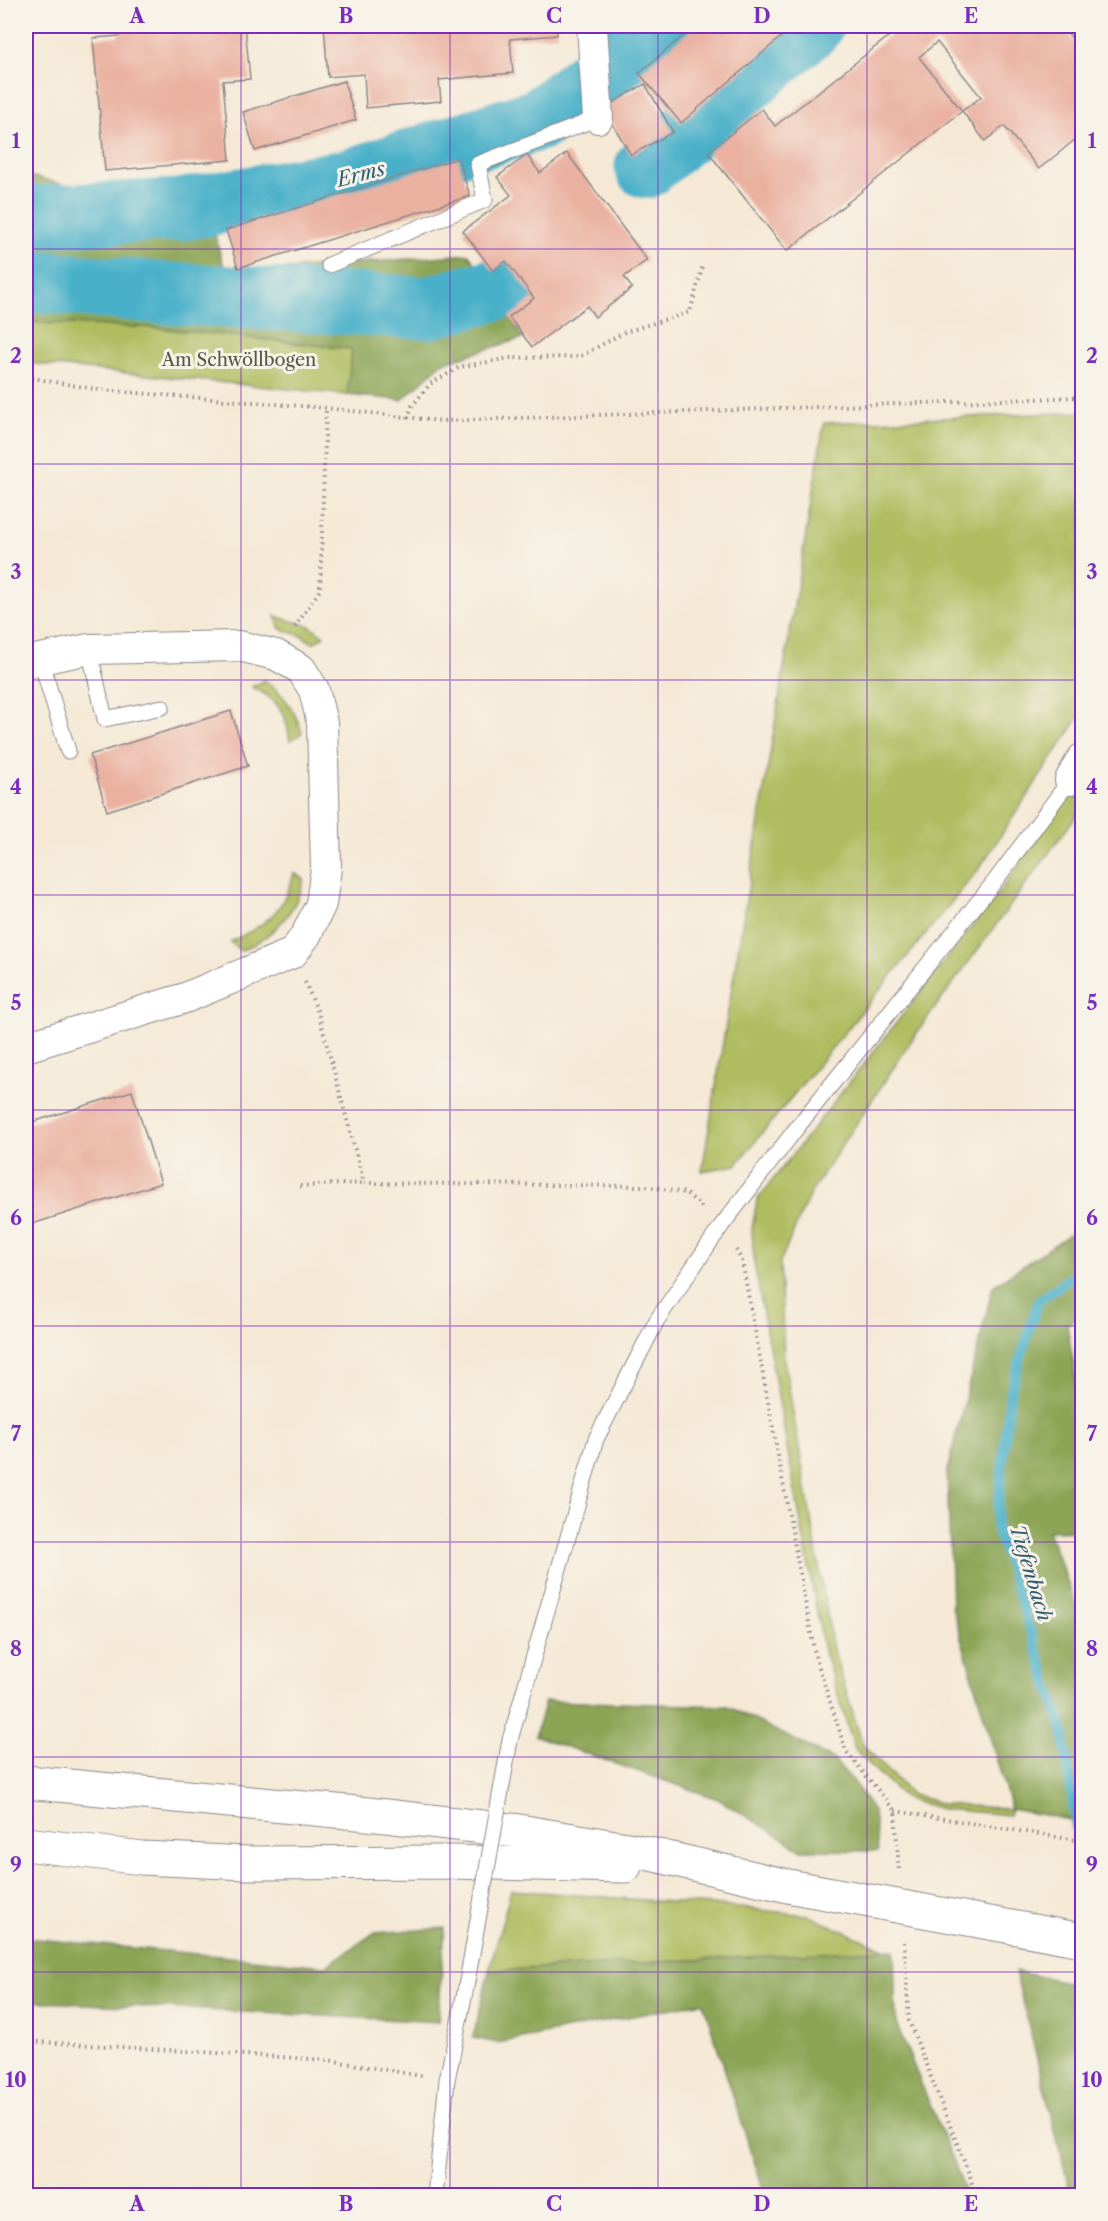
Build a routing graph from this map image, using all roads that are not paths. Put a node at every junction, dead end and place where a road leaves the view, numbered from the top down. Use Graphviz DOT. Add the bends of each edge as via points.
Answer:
graph roads {
  1 [pos="592,28"];
  2 [pos="598,118"];
  3 [pos="329,265"];
  4 [pos="89,649"];
  5 [pos="33,660"];
  6 [pos="162,707"];
  7 [pos="68,751"];
  8 [pos="1076,769"];
  9 [pos="26,1047"];
  10 [pos="26,1782"];
  11 [pos="26,1844"];
  12 [pos="714,1869"];
  13 [pos="1083,1940"];
  14 [pos="435,2196"];
  1 -- 2 [label="street"];
  2 -- 3 [label="lane" via="478,164 485,200"];
  4 -- 5 [label="street"];
  4 -- 6 [label="lane" via="105,719"];
  4 -- 9 [label="street" via="238,646 276,655 301,669 314,690 322,723 327,868 321,904 293,953 185,998"];
  5 -- 7 [label="lane"];
  8 -- 14 [label="lane, bridge" via="995,881 722,1225 657,1320 596,1439 510,1740 447,2080"];
  10 -- 12 [label="main road" via="519,1831 633,1850"];
  11 -- 12 [label="main road" via="142,1858 248,1863 450,1862"];
  12 -- 13 [label="main road, bridge"];
}
